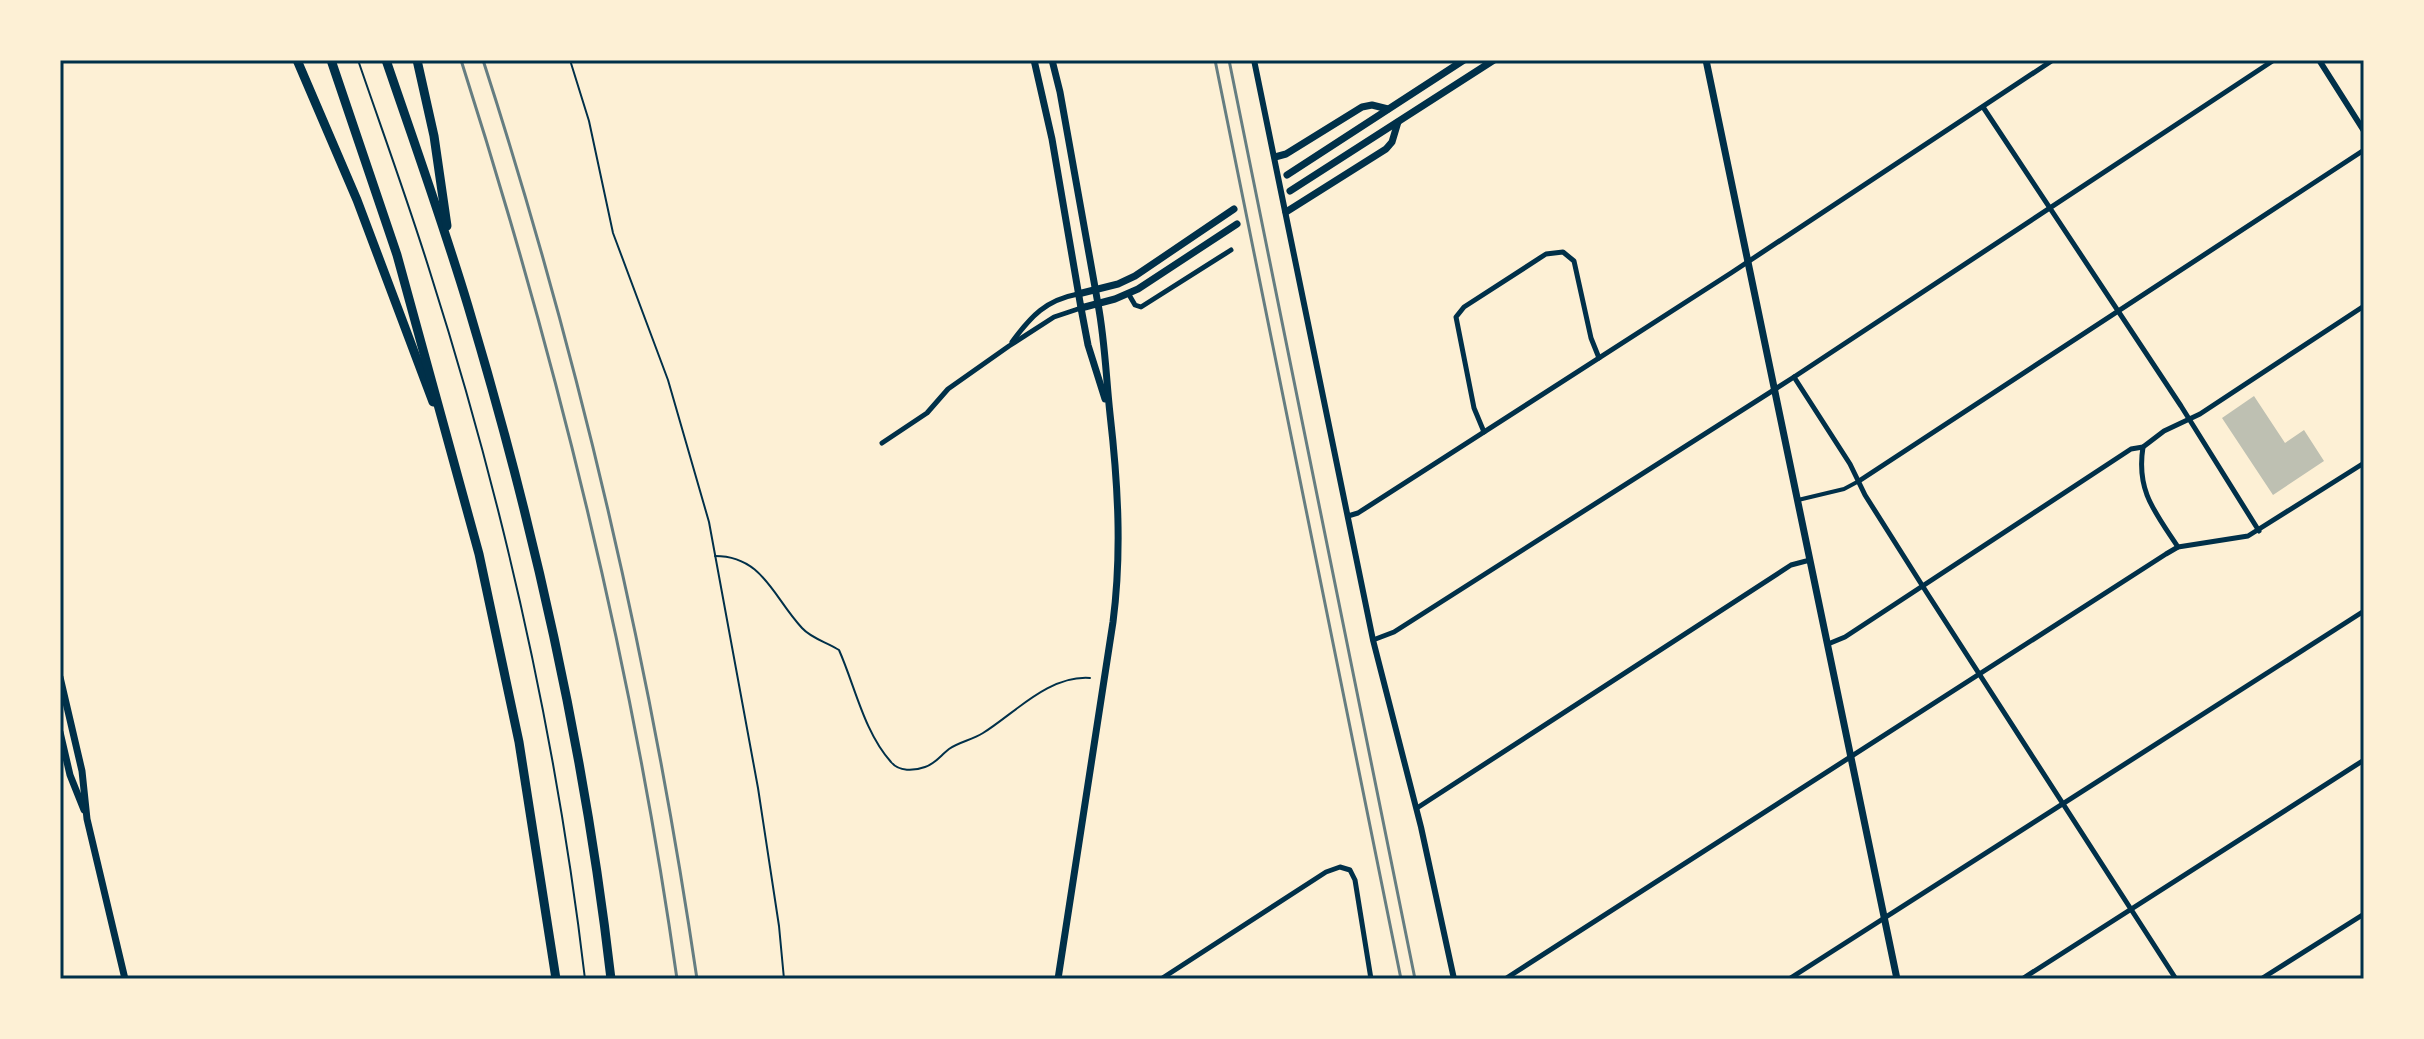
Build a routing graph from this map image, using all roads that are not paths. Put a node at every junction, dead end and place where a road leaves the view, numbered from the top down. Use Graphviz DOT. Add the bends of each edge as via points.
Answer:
graph roads {
  1 [pos="297,60"];
  2 [pos="331,60"];
  3 [pos="358,60"];
  4 [pos="386,60"];
  5 [pos="417,60"];
  6 [pos="1034,60"];
  7 [pos="1052,60"];
  8 [pos="1254,60"];
  9 [pos="1464,60"];
  10 [pos="1494,60"];
  11 [pos="1706,60"];
  12 [pos="2053,60"];
  13 [pos="2274,60"];
  14 [pos="2319,60"];
  15 [pos="1983,107"];
  16 [pos="1388,109"];
  17 [pos="1398,122"];
  18 [pos="2364,131"];
  19 [pos="2364,150"];
  20 [pos="1275,157"];
  21 [pos="1287,175"];
  22 [pos="1290,191"];
  23 [pos="2051,208"];
  24 [pos="1234,209"];
  25 [pos="1286,212"];
  26 [pos="1237,224"];
  27 [pos="450,249"];
  28 [pos="1231,250"];
  29 [pos="1749,261"];
  30 [pos="1095,290"];
  31 [pos="1128,293"];
  32 [pos="1078,294"];
  33 [pos="1098,304"];
  34 [pos="2364,306"];
  35 [pos="1081,308"];
  36 [pos="2118,311"];
  37 [pos="1009,346"];
  38 [pos="1599,358"];
  39 [pos="1794,377"];
  40 [pos="1775,389"];
  41 [pos="1110,413"];
  42 [pos="2189,419"];
  43 [pos="1484,432"];
  44 [pos="882,443"];
  45 [pos="2143,447"];
  46 [pos="455,463"];
  47 [pos="2364,463"];
  48 [pos="1859,481"];
  49 [pos="1798,500"];
  50 [pos="1348,516"];
  51 [pos="2259,531"];
  52 [pos="2178,547"];
  53 [pos="1810,560"];
  54 [pos="1922,586"];
  55 [pos="2364,611"];
  56 [pos="1373,640"];
  57 [pos="1828,644"];
  58 [pos="1979,674"];
  59 [pos="60,677"];
  60 [pos="60,732"];
  61 [pos="1851,757"];
  62 [pos="2364,760"];
  63 [pos="2063,804"];
  64 [pos="1417,808"];
  65 [pos="87,819"];
  66 [pos="2130,909"];
  67 [pos="2364,914"];
  68 [pos="1884,918"];
  69 [pos="125,979"];
  70 [pos="556,979"];
  71 [pos="585,979"];
  72 [pos="611,979"];
  73 [pos="1058,979"];
  74 [pos="1161,979"];
  75 [pos="1371,979"];
  76 [pos="1454,979"];
  77 [pos="1505,979"];
  78 [pos="1789,979"];
  79 [pos="1897,979"];
  80 [pos="2022,979"];
  81 [pos="2176,979"];
  82 [pos="2261,979"];
  1 -- 46 [label="highway" via="357,200"];
  2 -- 46 [label="highway" via="390,230"];
  3 -- 71 [label="lane" via="430,270 498,510 550,751"];
  4 -- 27 [label="highway"];
  5 -- 27 [label="highway"];
  6 -- 32 [label="main road"];
  7 -- 30 [label="main road"];
  8 -- 20 [label="street"];
  9 -- 16 [label="main road"];
  10 -- 17 [label="main road"];
  11 -- 29 [label="main road"];
  12 -- 15 [label="street"];
  13 -- 23 [label="street"];
  14 -- 18 [label="street"];
  15 -- 23 [label="street"];
  15 -- 29 [label="street"];
  16 -- 20 [label="main road" via="1362,107"];
  16 -- 21 [label="main road"];
  17 -- 22 [label="main road"];
  17 -- 25 [label="main road" via="1386,149"];
  19 -- 36 [label="street"];
  20 -- 25 [label="street"];
  23 -- 36 [label="street"];
  23 -- 39 [label="street"];
  24 -- 30 [label="main road" via="1135,276"];
  25 -- 50 [label="street"];
  26 -- 31 [label="main road"];
  27 -- 72 [label="highway" via="540,572 581,777"];
  28 -- 31 [label="street" via="1141,307"];
  29 -- 38 [label="street"];
  29 -- 40 [label="main road"];
  30 -- 32 [label="main road"];
  30 -- 33 [label="main road"];
  31 -- 33 [label="main road"];
  32 -- 35 [label="main road"];
  32 -- 37 [label="street" via="1039,309"];
  33 -- 35 [label="main road"];
  33 -- 41 [label="main road"];
  34 -- 42 [label="street"];
  35 -- 37 [label="street" via="1054,317"];
  35 -- 41 [label="main road"];
  36 -- 42 [label="street"];
  36 -- 48 [label="street"];
  37 -- 44 [label="street"];
  38 -- 43 [label="street"];
  38 -- 43 [label="street" via="1574,261 1563,252 1546,254 1456,317 1474,408"];
  39 -- 40 [label="street"];
  39 -- 48 [label="street"];
  40 -- 49 [label="main road"];
  40 -- 56 [label="street" via="1394,632"];
  41 -- 73 [label="main road" via="1120,522 1116,606"];
  42 -- 45 [label="street"];
  42 -- 51 [label="street"];
  43 -- 50 [label="street"];
  45 -- 52 [label="street" via="2145,495"];
  45 -- 54 [label="street" via="2125,453"];
  46 -- 70 [label="highway" via="519,742"];
  47 -- 51 [label="street"];
  48 -- 49 [label="street"];
  48 -- 54 [label="street"];
  49 -- 53 [label="main road"];
  50 -- 56 [label="street"];
  51 -- 52 [label="street" via="2225,542"];
  52 -- 58 [label="street"];
  53 -- 57 [label="main road"];
  53 -- 64 [label="street" via="1791,565"];
  54 -- 57 [label="street"];
  54 -- 58 [label="street"];
  55 -- 63 [label="street"];
  56 -- 64 [label="street"];
  57 -- 61 [label="main road"];
  58 -- 61 [label="street"];
  58 -- 63 [label="street"];
  59 -- 65 [label="main road" via="82,771"];
  60 -- 65 [label="main road"];
  61 -- 68 [label="main road"];
  61 -- 77 [label="street"];
  62 -- 66 [label="street"];
  63 -- 66 [label="street"];
  63 -- 68 [label="street"];
  64 -- 76 [label="street"];
  65 -- 69 [label="main road"];
  66 -- 80 [label="street"];
  66 -- 81 [label="street"];
  67 -- 82 [label="street"];
  68 -- 78 [label="street"];
  68 -- 79 [label="main road"];
  74 -- 75 [label="street" via="1326,872 1345,868 1355,880"];
}
